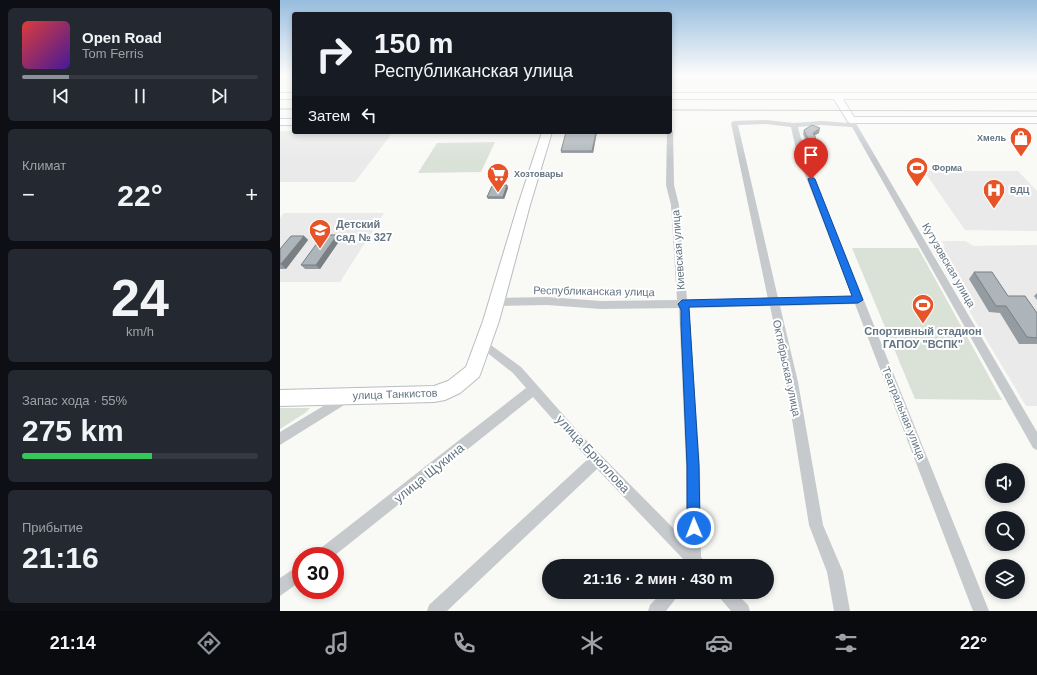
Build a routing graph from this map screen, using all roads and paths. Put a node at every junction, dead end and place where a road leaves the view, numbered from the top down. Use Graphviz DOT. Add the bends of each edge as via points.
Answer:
graph roads {
  1 [pos="841,104"];
  2 [pos="1037,120"];
  3 [pos="280,122"];
  4 [pos="292,122"];
  5 [pos="852,122"];
  6 [pos="794,125"];
  7 [pos="546,134"];
  8 [pos="670,134"];
  9 [pos="858,300"];
  10 [pos="496,302"];
  11 [pos="773,303"];
  12 [pos="682,304"];
  13 [pos="484,344"];
  14 [pos="534,389"];
  15 [pos="348,396"];
  16 [pos="280,398"];
  17 [pos="280,439"];
  18 [pos="1037,444"];
  19 [pos="597,460"];
  20 [pos="334,547"];
  21 [pos="690,559"];
  22 [pos="695,559"];
  23 [pos="292,579"];
  24 [pos="280,588"];
  25 [pos="666,599"];
  26 [pos="731,599"];
  27 [pos="435,611"];
  28 [pos="656,611"];
  29 [pos="742,611"];
  30 [pos="842,611"];
  31 [pos="981,611"];
  1 -- 5 [label="main road"];
  2 -- 5 [label="main road"];
  3 -- 4 [label="main road"];
  5 -- 6 [label="street"];
  5 -- 18 [label="street, Кутузовская улица"];
  6 -- 9 [label="street, Театральная улица" via="801,154"];
  6 -- 11 [label="street, Октябрьская улица" via="766,122 734,124"];
  7 -- 10 [label="main road, улица Танкистов"];
  8 -- 12 [label="street, Киевская улица" via="670,185 675,205"];
  9 -- 11 [label="street, Республиканская улица"];
  9 -- 31 [label="street, Театральная улица"];
  10 -- 12 [label="street, Республиканская улица"];
  10 -- 13 [label="main road, улица Танкистов"];
  11 -- 12 [label="street, Республиканская улица"];
  11 -- 30 [label="street, Октябрьская улица" via="792,382 816,525 835,572"];
  12 -- 22 [label="street, Киевская улица" via="685,310 693,466"];
  13 -- 14 [label="street, улица Брюллова" via="517,370"];
  13 -- 15 [label="main road, улица Танкистов" via="473,372 445,392"];
  14 -- 19 [label="street, улица Брюллова"];
  14 -- 20 [label="street, улица Щукина"];
  15 -- 16 [label="main road, улица Танкистов"];
  15 -- 17 [label="street"];
  19 -- 21 [label="street, улица Брюллова"];
  19 -- 27 [label="street"];
  23 -- 24 [label="street"];
  25 -- 28 [label="street"];
  26 -- 29 [label="street"];
}
